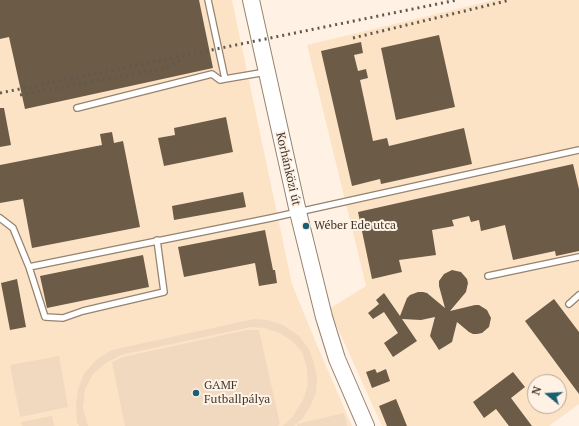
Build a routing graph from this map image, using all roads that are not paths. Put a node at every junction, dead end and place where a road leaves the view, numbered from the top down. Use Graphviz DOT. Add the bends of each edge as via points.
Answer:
graph roads {
  1 [pos="208,0"];
  2 [pos="251,0"];
  3 [pos="266,72"];
  4 [pos="225,79"];
  5 [pos="77,108"];
  6 [pos="579,150"];
  7 [pos="298,212"];
  8 [pos="0,218"];
  9 [pos="157,240"];
  10 [pos="579,257"];
  11 [pos="29,266"];
  12 [pos="488,276"];
  13 [pos="579,295"];
  14 [pos="569,304"];
  15 [pos="366,426"];
  1 -- 4 [label="lane"];
  2 -- 3 [label="street, Korhánközi út"];
  3 -- 4 [label="lane"];
  3 -- 7 [label="street, Korhánközi út"];
  4 -- 5 [label="lane" via="220,80 212,74"];
  6 -- 7 [label="lane"];
  7 -- 9 [label="lane"];
  7 -- 15 [label="street, Korhánközi út" via="335,352"];
  8 -- 11 [label="lane" via="13,228"];
  9 -- 11 [label="lane"];
  9 -- 11 [label="lane" via="164,292 63,318 45,317"];
  10 -- 12 [label="lane"];
  13 -- 14 [label="lane"];
}
